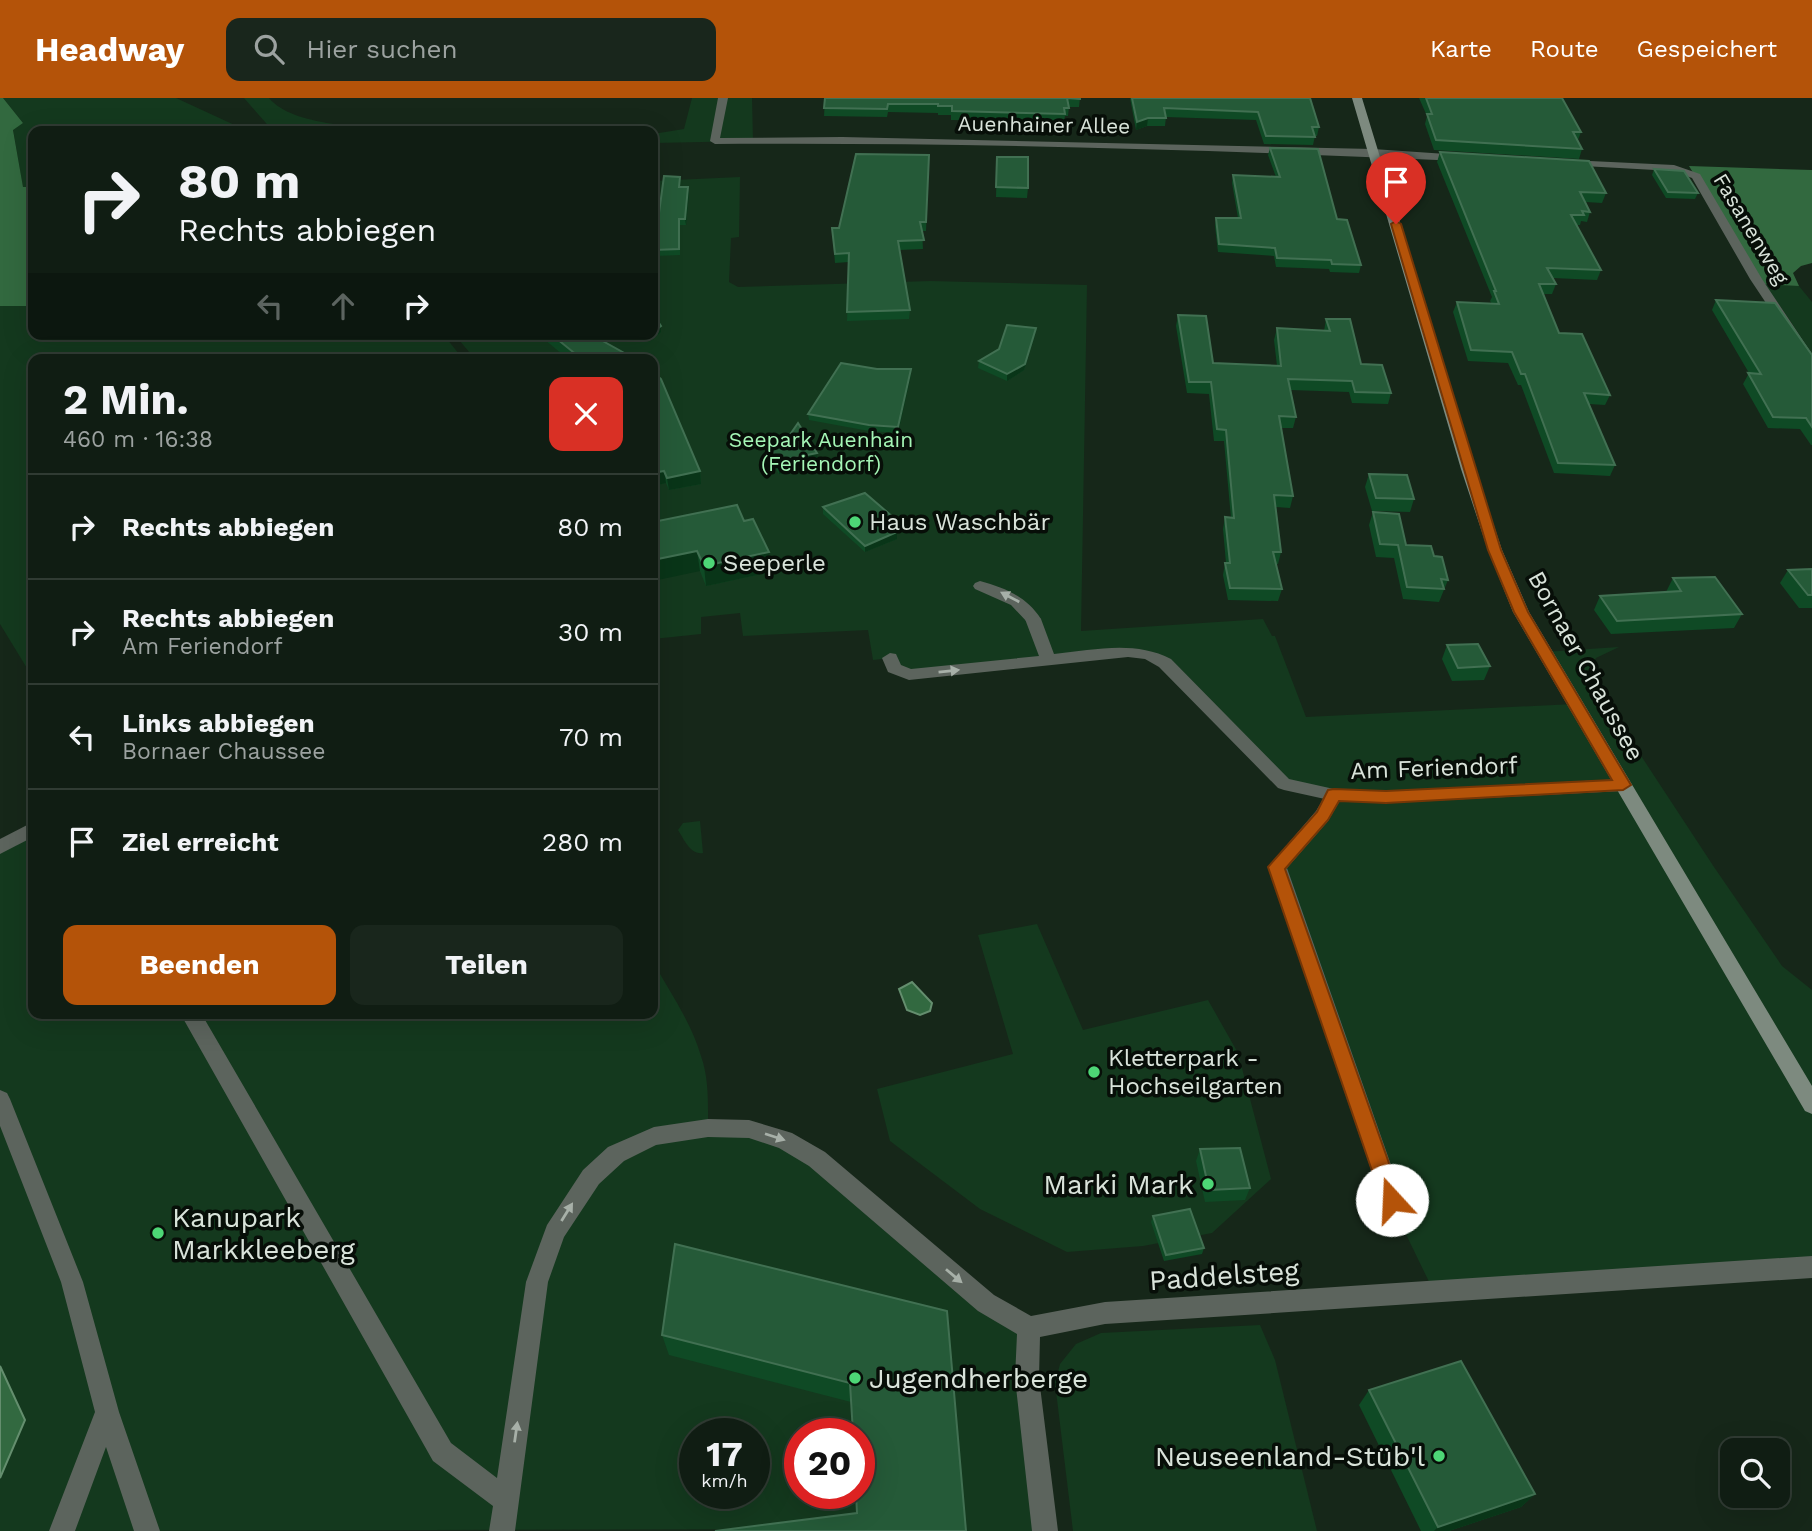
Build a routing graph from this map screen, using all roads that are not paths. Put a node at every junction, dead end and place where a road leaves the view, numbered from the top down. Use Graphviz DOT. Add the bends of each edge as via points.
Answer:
graph roads {
  1 [pos="723,98"];
  2 [pos="1357,98"];
  3 [pos="1373,153"];
  4 [pos="1467,159"];
  5 [pos="1562,163"];
  6 [pos="1812,363"];
  7 [pos="980,586"];
  8 [pos="890,658"];
  9 [pos="1049,661"];
  10 [pos="1623,785"];
  11 [pos="1334,794"];
  12 [pos="28,832"];
  13 [pos="0,847"];
  14 [pos="193,1019"];
  15 [pos="0,1099"];
  16 [pos="1812,1105"];
  17 [pos="1400,1222"];
  18 [pos="1812,1267"];
  19 [pos="1029,1328"];
  20 [pos="107,1412"];
  21 [pos="506,1500"];
  22 [pos="62,1531"];
  23 [pos="147,1531"];
  24 [pos="502,1531"];
  25 [pos="1045,1531"];
  1 -- 3 [label="street, Auenhainer Allee" via="715,141"];
  2 -- 3 [label="street, Bornaer Chaussee"];
  3 -- 4 [label="street"];
  3 -- 10 [label="street, Bornaer Chaussee" via="1495,550 1521,612"];
  5 -- 6 [label="street, Fasanenweg" via="1674,168 1696,176"];
  9 -- 7 [label="street, one-way" via="1025,606 1010,595"];
  8 -- 9 [label="street, Am Feriendorf, one-way" via="894,668 909,675"];
  9 -- 11 [label="street, Am Feriendorf" via="1148,654 1165,663 1284,784"];
  10 -- 11 [label="street, Am Feriendorf" via="1386,797"];
  10 -- 16 [label="street, Bornaer Chaussee"];
  11 -- 17 [label="street" via="1322,816 1277,867"];
  12 -- 13 [label="street"];
  14 -- 21 [label="street" via="442,1452"];
  15 -- 20 [label="street" via="72,1282"];
  18 -- 19 [label="street, Paddelsteg" via="1105,1312"];
  21 -- 19 [label="street, one-way" via="537,1282 555,1231 592,1177 616,1154 654,1136 708,1128 749,1129 785,1140 817,1159 986,1303"];
  19 -- 25 [label="street" via="1027,1378"];
  20 -- 22 [label="street"];
  20 -- 23 [label="street"];
  21 -- 24 [label="street"];
}
